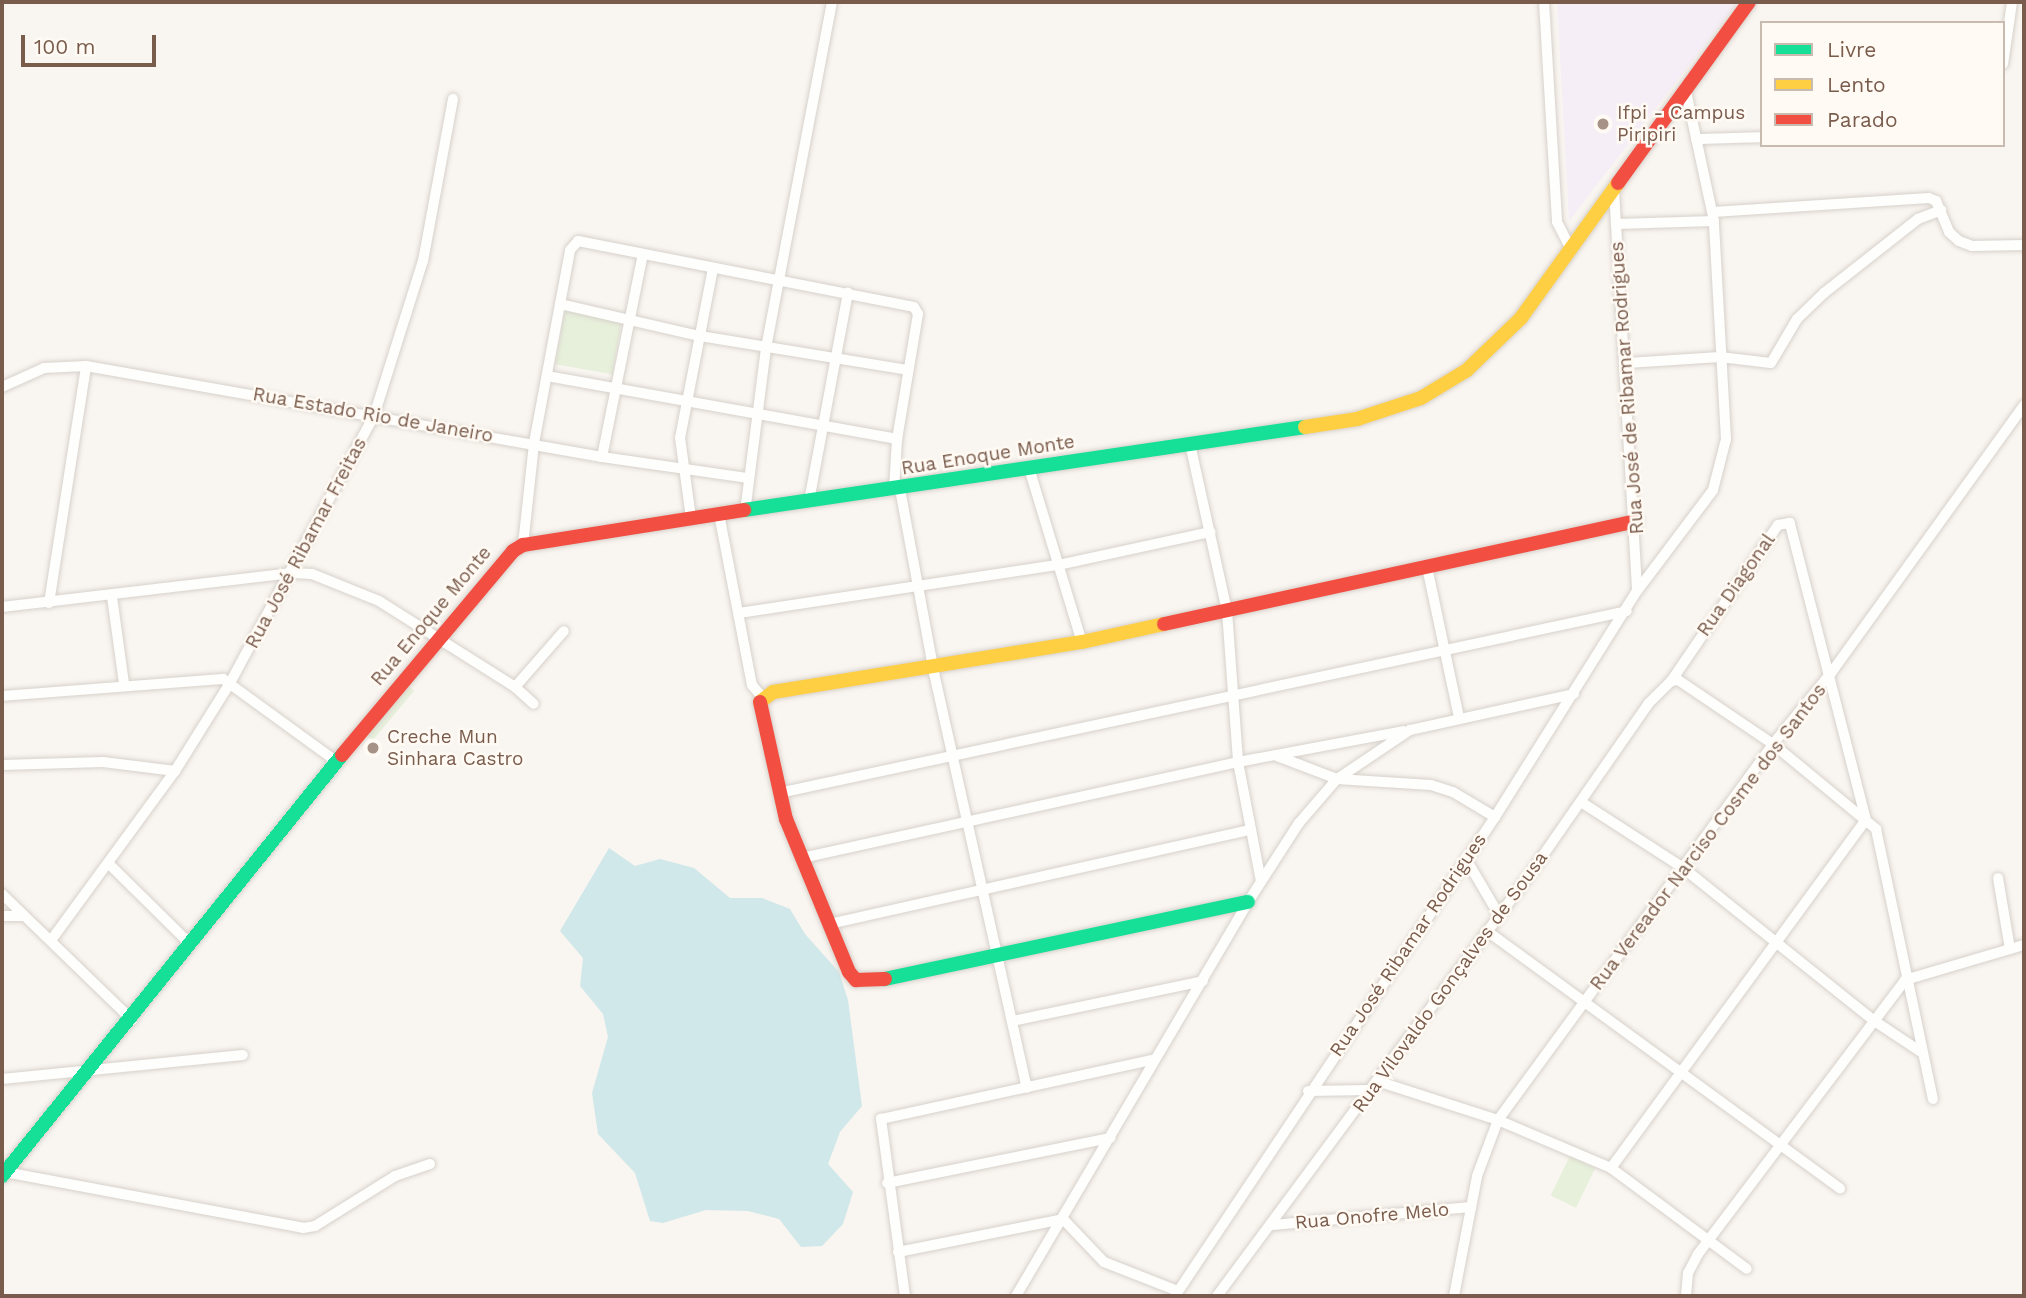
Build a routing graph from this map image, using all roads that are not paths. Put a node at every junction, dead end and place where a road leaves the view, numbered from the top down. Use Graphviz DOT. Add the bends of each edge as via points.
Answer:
graph roads {
  1 [pos="832,2"];
  2 [pos="1544,2"];
  3 [pos="1749,2"];
  4 [pos="2012,2"];
  5 [pos="2005,50"];
  6 [pos="1685,87"];
  7 [pos="453,99"];
  8 [pos="1760,137"];
  9 [pos="1696,139"];
  10 [pos="1614,186"];
  11 [pos="1941,210"];
  12 [pos="1713,216"];
  13 [pos="1616,224"];
  14 [pos="2024,245"];
  15 [pos="1570,248"];
  16 [pos="643,254"];
  17 [pos="713,268"];
  18 [pos="780,278"];
  19 [pos="848,293"];
  20 [pos="560,304"];
  21 [pos="628,318"];
  22 [pos="699,336"];
  23 [pos="766,348"];
  24 [pos="1720,357"];
  25 [pos="837,360"];
  26 [pos="1627,363"];
  27 [pos="86,366"];
  28 [pos="907,370"];
  29 [pos="547,376"];
  30 [pos="2,387"];
  31 [pos="615,390"];
  32 [pos="687,402"];
  33 [pos="2024,405"];
  34 [pos="374,416"];
  35 [pos="758,416"];
  36 [pos="824,428"];
  37 [pos="897,439"];
  38 [pos="534,443"];
  39 [pos="1190,444"];
  40 [pos="602,457"];
  41 [pos="681,468"];
  42 [pos="1029,468"];
  43 [pos="748,478"];
  44 [pos="897,489"];
  45 [pos="809,501"];
  46 [pos="745,512"];
  47 [pos="719,514"];
  48 [pos="691,518"];
  49 [pos="1636,522"];
  50 [pos="1210,532"];
  51 [pos="523,545"];
  52 [pos="1058,565"];
  53 [pos="1427,567"];
  54 [pos="292,573"];
  55 [pos="917,584"];
  56 [pos="1637,591"];
  57 [pos="112,597"];
  58 [pos="49,603"];
  59 [pos="2,607"];
  60 [pos="1227,611"];
  61 [pos="1627,611"];
  62 [pos="738,613"];
  63 [pos="564,631"];
  64 [pos="437,637"];
  65 [pos="1082,642"];
  66 [pos="1445,650"];
  67 [pos="933,667"];
  68 [pos="1832,673"];
  69 [pos="1671,681"];
  70 [pos="230,683"];
  71 [pos="124,684"];
  72 [pos="515,687"];
  73 [pos="1574,694"];
  74 [pos="2,696"];
  75 [pos="762,697"];
  76 [pos="1230,697"];
  77 [pos="534,704"];
  78 [pos="1459,719"];
  79 [pos="1410,730"];
  80 [pos="1773,744"];
  81 [pos="1274,755"];
  82 [pos="952,756"];
  83 [pos="336,761"];
  84 [pos="1238,762"];
  85 [pos="2,765"];
  86 [pos="175,771"];
  87 [pos="1337,779"];
  88 [pos="779,793"];
  89 [pos="1581,802"];
  90 [pos="1495,817"];
  91 [pos="1866,820"];
  92 [pos="968,823"];
  93 [pos="1251,830"];
  94 [pos="802,858"];
  95 [pos="1466,859"];
  96 [pos="110,865"];
  97 [pos="1682,867"];
  98 [pos="1998,878"];
  99 [pos="1261,881"];
  100 [pos="981,888"];
  101 [pos="2,894"];
  102 [pos="1248,902"];
  103 [pos="1499,915"];
  104 [pos="2,916"];
  105 [pos="24,916"];
  106 [pos="829,924"];
  107 [pos="1487,931"];
  108 [pos="52,939"];
  109 [pos="1779,942"];
  110 [pos="190,944"];
  111 [pos="2024,945"];
  112 [pos="2010,949"];
  113 [pos="996,954"];
  114 [pos="1905,979"];
  115 [pos="1203,981"];
  116 [pos="1585,1000"];
  117 [pos="132,1020"];
  118 [pos="1873,1020"];
  119 [pos="1012,1021"];
  120 [pos="1921,1052"];
  121 [pos="243,1055"];
  122 [pos="1152,1060"];
  123 [pos="91,1071"];
  124 [pos="1685,1072"];
  125 [pos="2,1079"];
  126 [pos="1377,1081"];
  127 [pos="1027,1088"];
  128 [pos="1369,1090"];
  129 [pos="1308,1091"];
  130 [pos="1933,1099"];
  131 [pos="1498,1120"];
  132 [pos="1111,1138"];
  133 [pos="1784,1143"];
  134 [pos="430,1164"];
  135 [pos="1611,1168"];
  136 [pos="4,1175"];
  137 [pos="887,1183"];
  138 [pos="1840,1188"];
  139 [pos="1471,1207"];
  140 [pos="1063,1219"];
  141 [pos="1272,1225"];
  142 [pos="1710,1242"];
  143 [pos="898,1252"];
  144 [pos="1747,1269"];
  145 [pos="1177,1293"];
  146 [pos="905,1296"];
  147 [pos="1016,1296"];
  148 [pos="1217,1296"];
  149 [pos="1454,1296"];
  150 [pos="1686,1296"];
  1 -- 18 [label="street"];
  2 -- 15 [label="street" via="1557,222"];
  3 -- 6 [label="main road, Rua Enoque Monte"];
  4 -- 5 [label="street"];
  6 -- 9 [label="street, Rua José Ribamar Rodrigues"];
  6 -- 10 [label="main road, Rua Enoque Monte"];
  7 -- 34 [label="street, Rua José Ribamar Freitas" via="423,261"];
  8 -- 9 [label="street"];
  9 -- 12 [label="street, Rua José Ribamar Rodrigues"];
  10 -- 13 [label="street, Rua José de Ribamar Rodrigues"];
  10 -- 15 [label="main road, Rua Enoque Monte"];
  11 -- 12 [label="street" via="1936,201 1921,197"];
  11 -- 14 [label="street" via="1949,232 1959,241 1972,246"];
  11 -- 24 [label="street" via="1918,219 1824,293 1797,319 1771,363"];
  12 -- 13 [label="street"];
  12 -- 24 [label="street, Rua José Ribamar Rodrigues"];
  13 -- 26 [label="street, Rua José de Ribamar Rodrigues"];
  15 -- 39 [label="main road, Rua Enoque Monte" via="1507,335 1467,370 1421,398 1380,414"];
  16 -- 17 [label="street"];
  16 -- 20 [label="street" via="575,242"];
  16 -- 21 [label="street"];
  17 -- 18 [label="street"];
  17 -- 22 [label="street"];
  18 -- 19 [label="street"];
  18 -- 23 [label="street"];
  19 -- 25 [label="street"];
  19 -- 28 [label="street" via="908,303 917,310"];
  20 -- 21 [label="street"];
  20 -- 29 [label="street"];
  21 -- 22 [label="street"];
  21 -- 31 [label="street"];
  22 -- 23 [label="street"];
  22 -- 32 [label="street"];
  23 -- 25 [label="street"];
  23 -- 35 [label="street"];
  24 -- 26 [label="street"];
  24 -- 56 [label="street, Rua José Ribamar Rodrigues" via="1726,439 1721,468 1713,490"];
  25 -- 28 [label="street"];
  25 -- 36 [label="street"];
  26 -- 49 [label="street, Rua José de Ribamar Rodrigues"];
  27 -- 30 [label="street, Rua Estado Rio de Janeiro" via="44,368"];
  27 -- 34 [label="street, Rua Estado Rio de Janeiro"];
  27 -- 58 [label="street"];
  28 -- 37 [label="street"];
  29 -- 31 [label="street"];
  29 -- 38 [label="street"];
  31 -- 32 [label="street"];
  31 -- 40 [label="street"];
  32 -- 35 [label="street"];
  32 -- 41 [label="street" via="680,438"];
  33 -- 68 [label="street, Rua Vereador Narciso Cosme dos Santos"];
  34 -- 38 [label="street, Rua Estado Rio de Janeiro"];
  34 -- 54 [label="street, Rua José Ribamar Freitas"];
  35 -- 36 [label="street"];
  35 -- 43 [label="street"];
  36 -- 37 [label="street"];
  36 -- 45 [label="street"];
  37 -- 44 [label="street"];
  38 -- 40 [label="street, Rua Estado Rio de Janeiro"];
  38 -- 51 [label="street"];
  39 -- 42 [label="main road, Rua Enoque Monte"];
  39 -- 50 [label="street"];
  40 -- 41 [label="street, Rua Estado Rio de Janeiro"];
  41 -- 43 [label="street, Rua Estado Rio de Janeiro"];
  41 -- 48 [label="street"];
  42 -- 44 [label="main road, Rua Enoque Monte"];
  42 -- 52 [label="street"];
  43 -- 46 [label="street"];
  44 -- 45 [label="main road, Rua Enoque Monte"];
  44 -- 55 [label="street"];
  45 -- 46 [label="main road, Rua Enoque Monte"];
  46 -- 47 [label="main road, Rua Enoque Monte"];
  47 -- 48 [label="main road, Rua Enoque Monte"];
  47 -- 62 [label="street"];
  48 -- 51 [label="main road, Rua Enoque Monte"];
  49 -- 53 [label="main road"];
  49 -- 56 [label="street, Rua José de Ribamar Rodrigues"];
  50 -- 52 [label="street"];
  50 -- 60 [label="street"];
  51 -- 64 [label="main road, Rua Enoque Monte" via="492,570"];
  52 -- 55 [label="street"];
  52 -- 65 [label="street"];
  53 -- 60 [label="main road"];
  53 -- 66 [label="street"];
  54 -- 57 [label="street"];
  54 -- 64 [label="street" via="312,574 351,588"];
  54 -- 70 [label="street, Rua José Ribamar Freitas"];
  55 -- 62 [label="street"];
  55 -- 67 [label="street"];
  56 -- 61 [label="street, Rua José Ribamar Rodrigues"];
  57 -- 58 [label="street"];
  57 -- 71 [label="street"];
  58 -- 59 [label="street"];
  60 -- 65 [label="main road"];
  60 -- 76 [label="street"];
  61 -- 66 [label="street"];
  61 -- 73 [label="street, Rua José Ribamar Rodrigues"];
  62 -- 75 [label="street" via="752,685"];
  63 -- 72 [label="street"];
  64 -- 72 [label="street"];
  64 -- 83 [label="main road, Rua Enoque Monte"];
  65 -- 67 [label="main road"];
  66 -- 76 [label="street"];
  66 -- 78 [label="street"];
  67 -- 75 [label="main road"];
  67 -- 82 [label="street"];
  68 -- 69 [label="street, Rua Diagonal" via="1794,530 1790,523 1781,523"];
  68 -- 80 [label="street, Rua Vereador Narciso Cosme dos Santos"];
  68 -- 91 [label="street"];
  69 -- 80 [label="street" via="1687,685"];
  69 -- 89 [label="street, Rua Vilovaldo Gonçalves de Sousa" via="1648,704"];
  70 -- 71 [label="street" via="218,678"];
  70 -- 83 [label="street"];
  70 -- 86 [label="street, Rua José Ribamar Freitas"];
  71 -- 74 [label="street"];
  72 -- 77 [label="street"];
  73 -- 78 [label="street"];
  73 -- 90 [label="street, Rua José Ribamar Rodrigues"];
  75 -- 88 [label="main road" via="758,708"];
  76 -- 82 [label="street"];
  76 -- 84 [label="street"];
  78 -- 79 [label="street"];
  79 -- 81 [label="street"];
  79 -- 87 [label="street"];
  80 -- 91 [label="street"];
  80 -- 97 [label="street, Rua Vereador Narciso Cosme dos Santos"];
  81 -- 84 [label="street"];
  81 -- 87 [label="street"];
  82 -- 88 [label="street"];
  82 -- 92 [label="street"];
  83 -- 110 [label="main road, Rua Enoque Monte"];
  84 -- 92 [label="street"];
  84 -- 93 [label="street"];
  85 -- 86 [label="street" via="103,762"];
  86 -- 96 [label="street, Rua José Ribamar Freitas"];
  87 -- 90 [label="street" via="1431,785 1453,792"];
  87 -- 99 [label="street" via="1299,823"];
  88 -- 94 [label="main road"];
  89 -- 97 [label="street"];
  89 -- 103 [label="street, Rua Vilovaldo Gonçalves de Sousa"];
  90 -- 95 [label="street, Rua José Ribamar Rodrigues"];
  91 -- 109 [label="street"];
  91 -- 114 [label="street" via="1880,839"];
  92 -- 94 [label="street"];
  92 -- 100 [label="street"];
  93 -- 99 [label="street"];
  93 -- 100 [label="street"];
  94 -- 106 [label="main road"];
  95 -- 103 [label="street"];
  95 -- 129 [label="street, Rua José Ribamar Rodrigues"];
  96 -- 108 [label="street, Rua José Ribamar Freitas"];
  96 -- 110 [label="street"];
  97 -- 109 [label="street"];
  97 -- 116 [label="street, Rua Vereador Narciso Cosme dos Santos"];
  98 -- 112 [label="street"];
  99 -- 102 [label="street"];
  100 -- 106 [label="street"];
  100 -- 113 [label="street"];
  101 -- 105 [label="street"];
  102 -- 113 [label="main road"];
  102 -- 115 [label="street"];
  103 -- 107 [label="street, Rua Vilovaldo Gonçalves de Sousa"];
  104 -- 105 [label="street"];
  105 -- 108 [label="street"];
  106 -- 113 [label="main road" via="849,972 863,982"];
  107 -- 116 [label="street"];
  107 -- 126 [label="street, Rua Vilovaldo Gonçalves de Sousa"];
  108 -- 117 [label="street"];
  109 -- 118 [label="street"];
  109 -- 124 [label="street"];
  110 -- 117 [label="main road, Rua Enoque Monte"];
  111 -- 112 [label="street"];
  112 -- 114 [label="street"];
  113 -- 119 [label="street"];
  114 -- 118 [label="street"];
  114 -- 120 [label="street"];
  115 -- 119 [label="street"];
  115 -- 122 [label="street"];
  116 -- 124 [label="street"];
  116 -- 131 [label="street, Rua Vereador Narciso Cosme dos Santos"];
  117 -- 123 [label="main road, Rua Enoque Monte"];
  118 -- 120 [label="street"];
  118 -- 133 [label="street"];
  119 -- 127 [label="street"];
  120 -- 130 [label="street"];
  121 -- 123 [label="street"];
  122 -- 127 [label="street"];
  122 -- 132 [label="street"];
  123 -- 125 [label="street"];
  123 -- 136 [label="main road, Rua Enoque Monte"];
  124 -- 133 [label="street"];
  124 -- 135 [label="street"];
  126 -- 128 [label="street, Rua Vilovaldo Gonçalves de Sousa"];
  126 -- 131 [label="street"];
  127 -- 137 [label="street" via="885,1116 879,1129"];
  128 -- 129 [label="street"];
  128 -- 141 [label="street, Rua Vilovaldo Gonçalves de Sousa"];
  129 -- 145 [label="street, Rua José Ribamar Rodrigues"];
  131 -- 135 [label="street"];
  131 -- 139 [label="street, Rua Vereador Narciso Cosme dos Santos" via="1484,1152"];
  132 -- 137 [label="street"];
  132 -- 140 [label="street"];
  133 -- 138 [label="street"];
  133 -- 142 [label="street"];
  134 -- 136 [label="street" via="395,1176 315,1226 303,1228"];
  135 -- 142 [label="street"];
  137 -- 143 [label="street"];
  139 -- 141 [label="street, Rua Onofre Melo"];
  139 -- 149 [label="street, Rua Vereador Narciso Cosme dos Santos"];
  140 -- 143 [label="street"];
  140 -- 145 [label="street" via="1104,1262"];
  140 -- 147 [label="street"];
  141 -- 148 [label="street, Rua Vilovaldo Gonçalves de Sousa"];
  142 -- 144 [label="street"];
  142 -- 150 [label="street" via="1688,1273"];
  143 -- 146 [label="street"];
}
